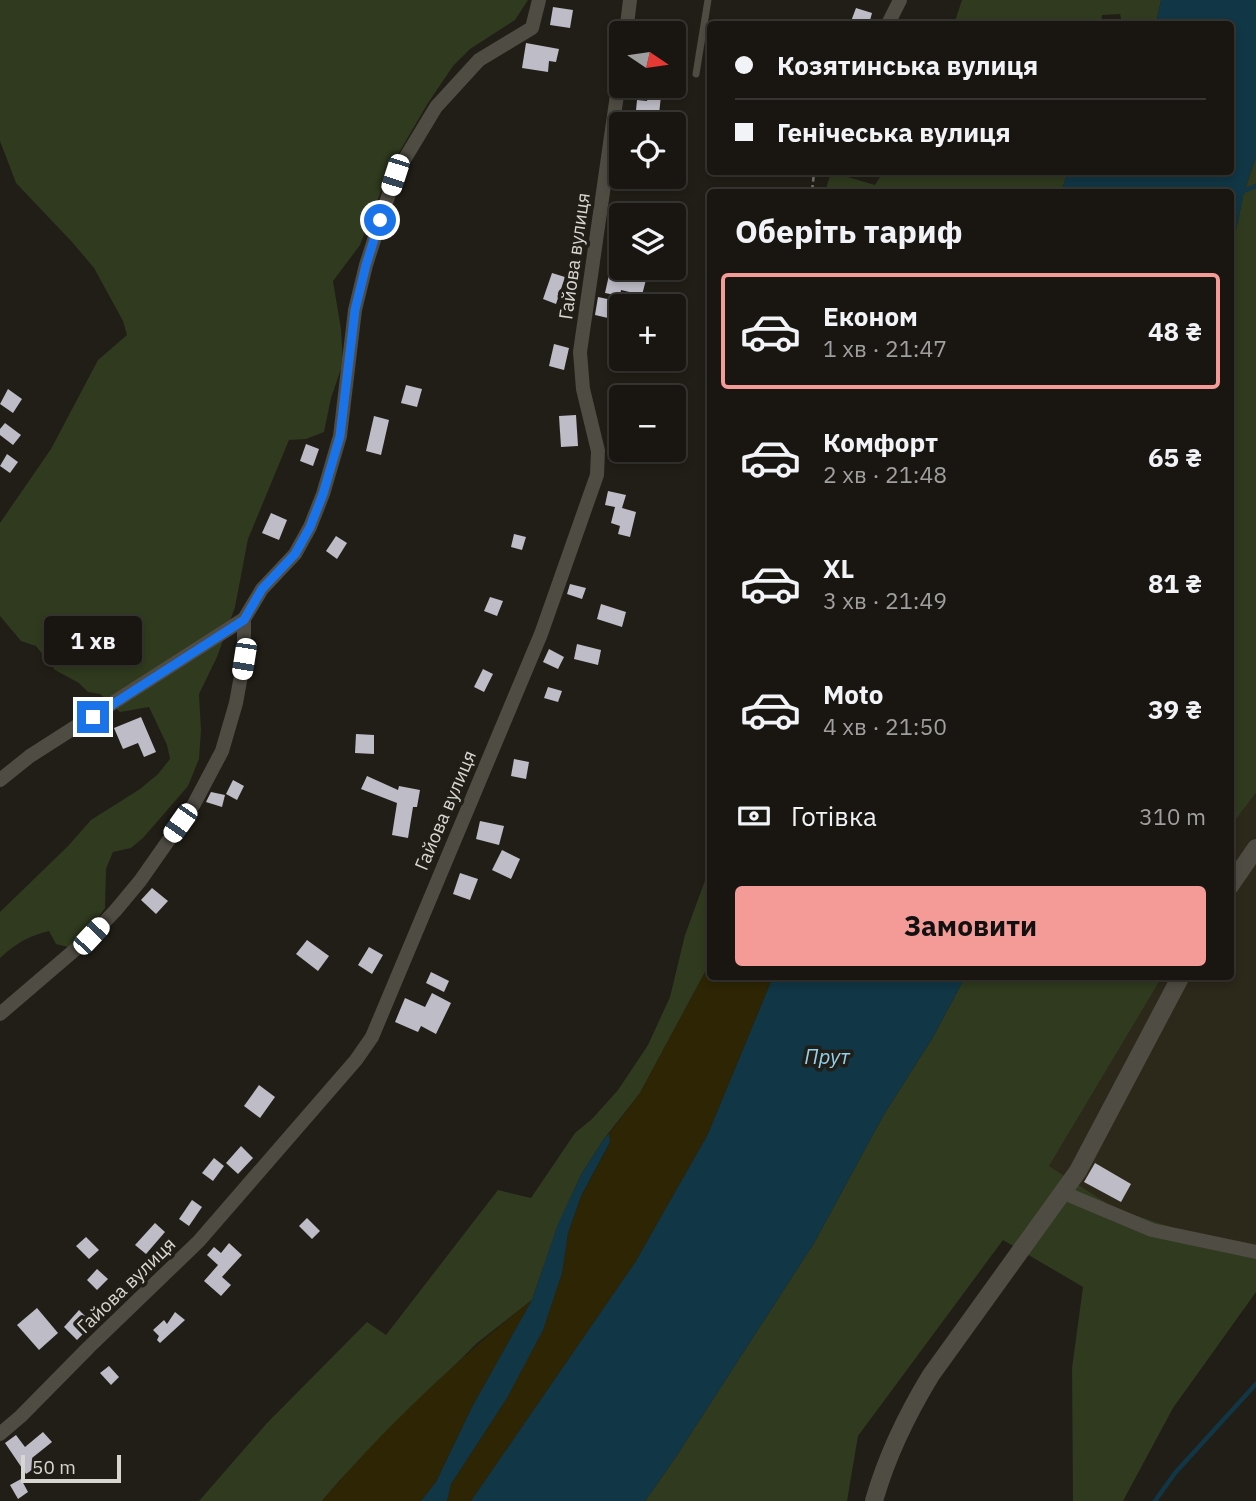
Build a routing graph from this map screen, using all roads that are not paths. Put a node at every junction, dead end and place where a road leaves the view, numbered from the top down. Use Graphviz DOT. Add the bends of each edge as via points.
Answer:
graph roads {
  1 [pos="539,0"];
  2 [pos="630,0"];
  3 [pos="708,0"];
  4 [pos="900,0"];
  5 [pos="627,21"];
  6 [pos="890,21"];
  7 [pos="695,74"];
  8 [pos="617,98"];
  9 [pos="244,620"];
  10 [pos="0,780"];
  11 [pos="1256,848"];
  12 [pos="1234,880"];
  13 [pos="1179,980"];
  14 [pos="0,1014"];
  15 [pos="1064,1193"];
  16 [pos="1256,1252"];
  17 [pos="0,1434"];
  18 [pos="874,1501"];
  1 -- 9 [label="street" via="532,28 479,60 436,107 395,175 355,310 340,436 323,494 295,554 262,589"];
  2 -- 5 [label="street"];
  3 -- 7 [label="lane"];
  4 -- 6 [label="street"];
  8 -- 17 [label="street, Гайова вулиця" via="580,352 583,389 598,451 597,475 541,634 372,1037 199,1241"];
  9 -- 10 [label="street"];
  9 -- 14 [label="street" via="244,659 236,703 222,751 194,804 107,920"];
  11 -- 12 [label="street"];
  13 -- 15 [label="street" via="1092,1149"];
  15 -- 16 [label="street" via="1152,1230"];
  15 -- 18 [label="street" via="910,1408 893,1442"];
}
